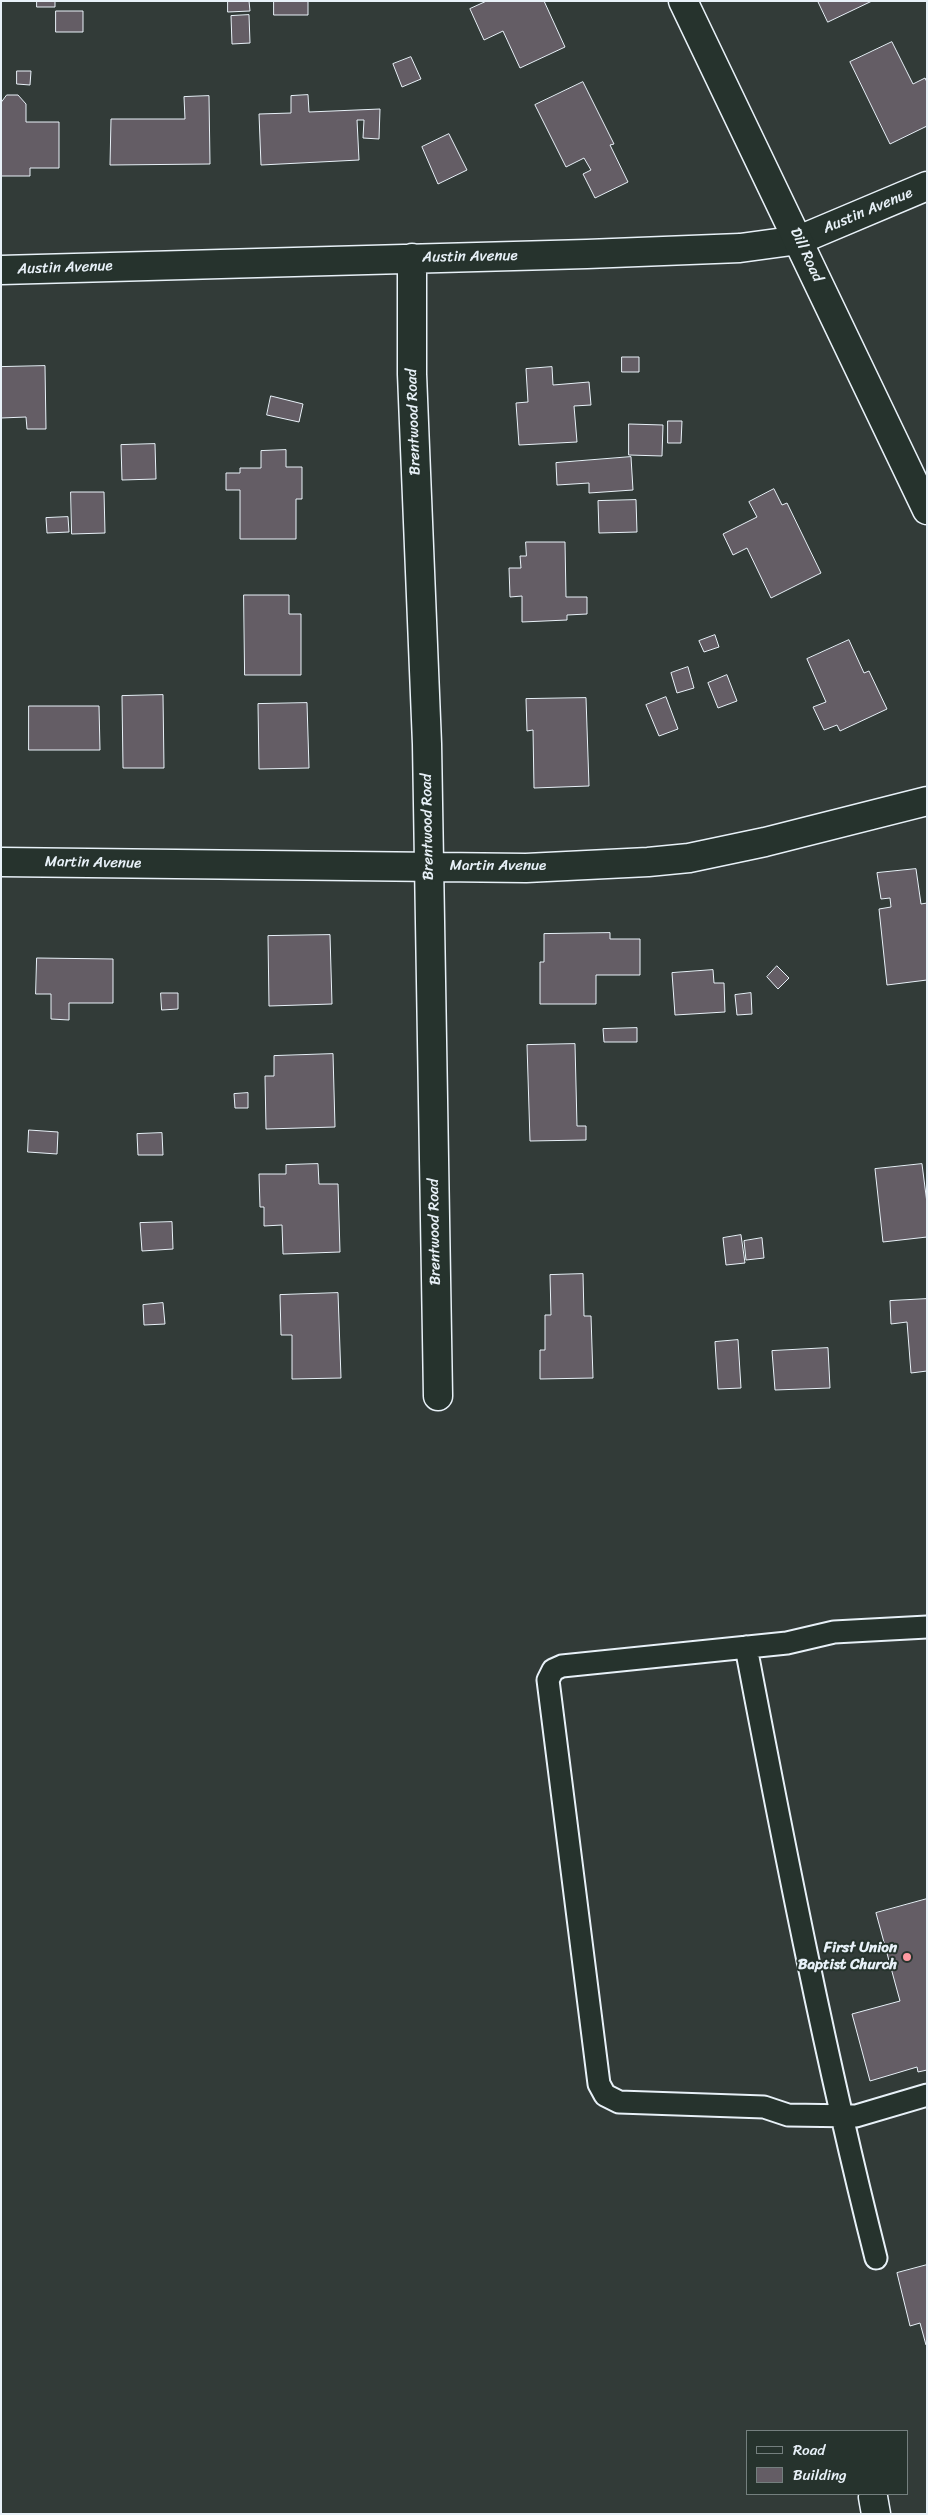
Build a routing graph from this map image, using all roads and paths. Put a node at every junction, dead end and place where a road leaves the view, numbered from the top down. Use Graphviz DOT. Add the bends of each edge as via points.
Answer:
graph roads {
  1 [pos="683,1"];
  2 [pos="927,186"];
  3 [pos="799,240"];
  4 [pos="412,258"];
  5 [pos="1,270"];
  6 [pos="927,510"];
  7 [pos="927,801"];
  8 [pos="1,862"];
  9 [pos="429,866"];
  10 [pos="438,1396"];
  11 [pos="927,1627"];
  12 [pos="746,1647"];
  13 [pos="927,2094"];
  14 [pos="840,2116"];
  15 [pos="876,2258"];
  1 -- 3 [label="street, Dill Road"];
  2 -- 3 [label="street, Austin Avenue"];
  3 -- 4 [label="street, Austin Avenue" via="730,248"];
  3 -- 6 [label="street, Dill Road"];
  4 -- 5 [label="street, Austin Avenue"];
  4 -- 9 [label="street, Brentwood Road" via="412,374"];
  7 -- 9 [label="street, Martin Avenue" via="689,858 526,868"];
  8 -- 9 [label="street, Martin Avenue"];
  9 -- 10 [label="street, Brentwood Road"];
  11 -- 12 [label="lane" via="834,1632 786,1643"];
  12 -- 14 [label="lane" via="797,1916"];
  12 -- 14 [label="lane" via="562,1666 553,1670 548,1680 599,2084 605,2095 620,2102 764,2107 788,2115"];
  13 -- 14 [label="lane" via="856,2116"];
  14 -- 15 [label="lane"];
}
